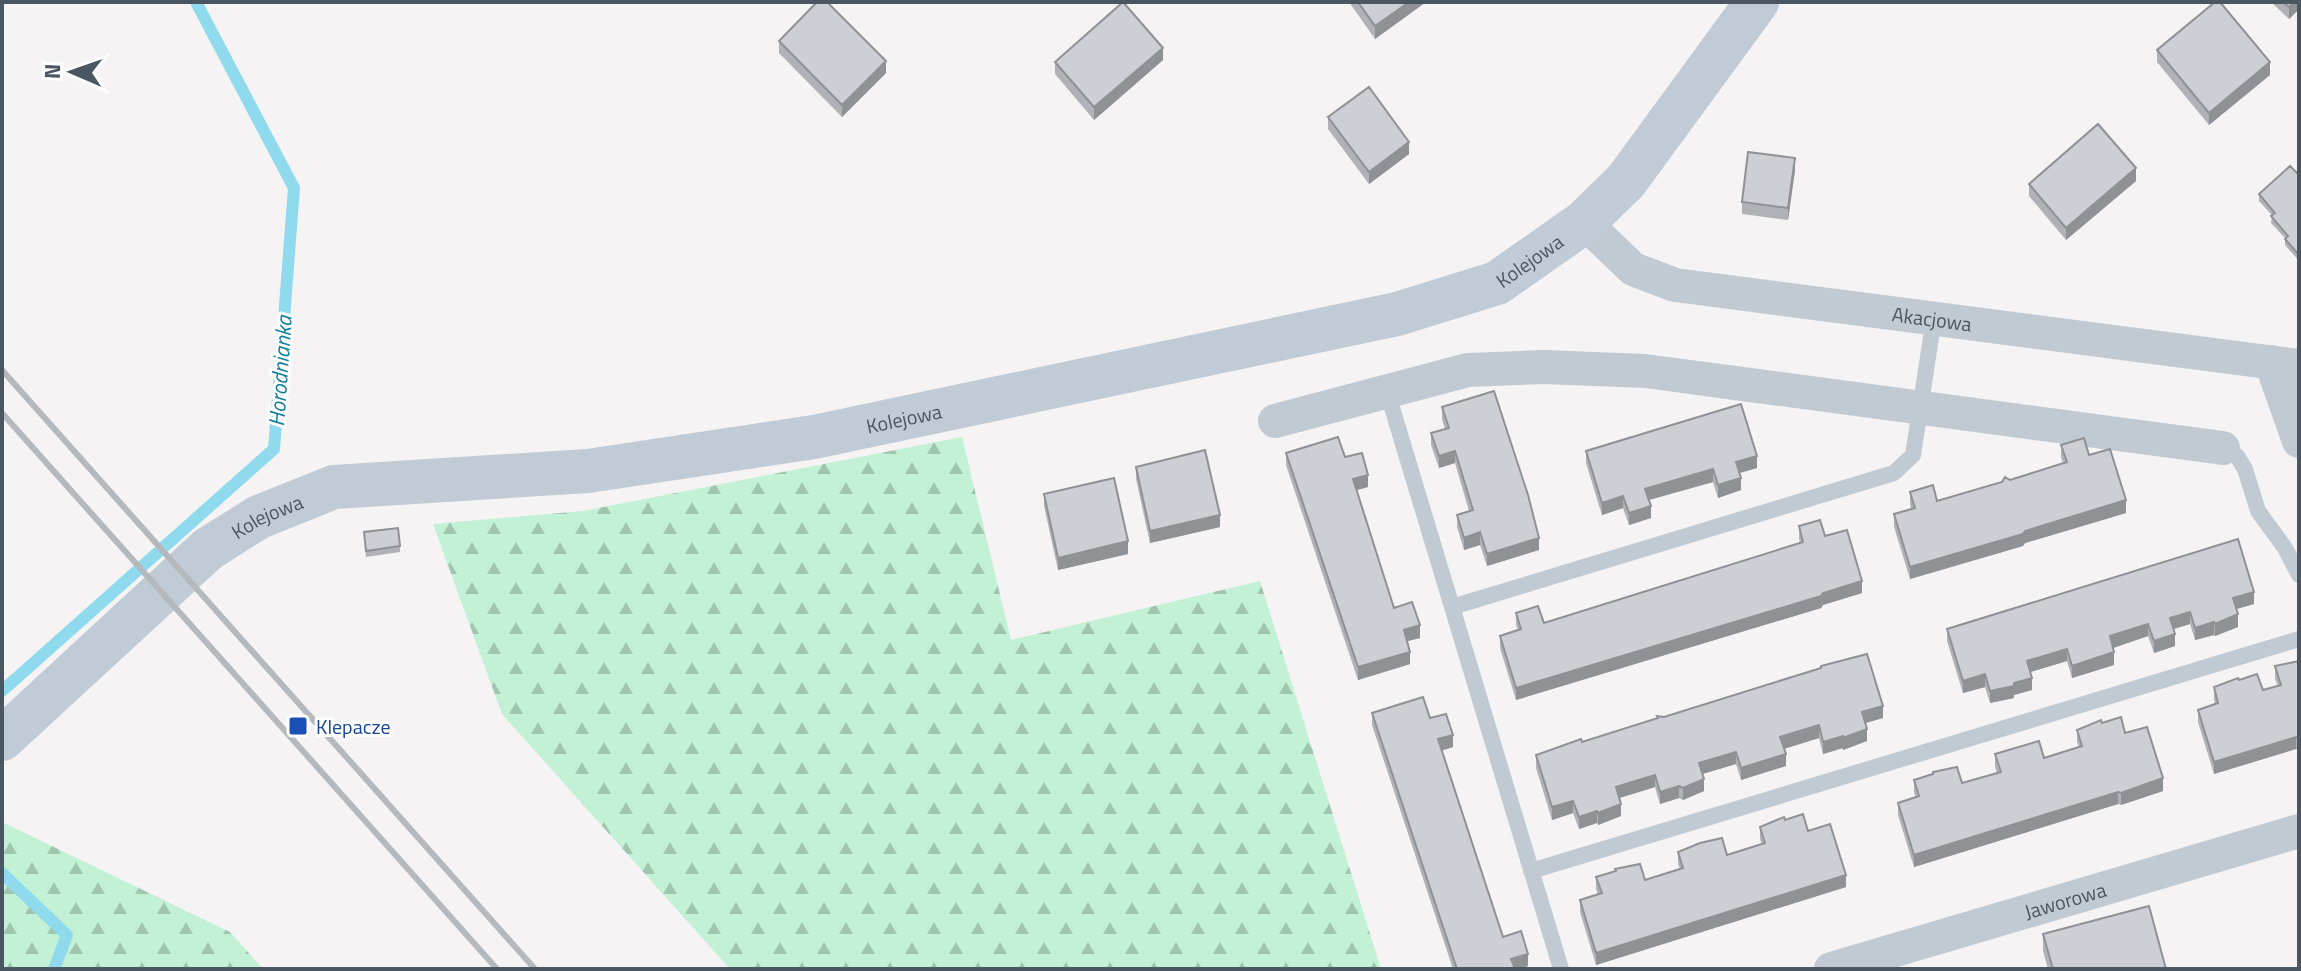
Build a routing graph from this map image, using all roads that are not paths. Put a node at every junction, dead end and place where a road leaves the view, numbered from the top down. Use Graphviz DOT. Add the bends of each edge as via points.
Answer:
graph roads {
  1 [pos="1757,2"];
  2 [pos="1584,222"];
  3 [pos="1934,318"];
  4 [pos="2285,364"];
  5 [pos="1387,391"];
  6 [pos="1921,408"];
  7 [pos="1275,421"];
  8 [pos="2299,441"];
  9 [pos="2223,448"];
  10 [pos="2299,575"];
  11 [pos="1452,607"];
  12 [pos="2299,639"];
  13 [pos="2,739"];
  14 [pos="2299,831"];
  15 [pos="1531,871"];
  16 [pos="1561,969"];
  17 [pos="1831,969"];
  1 -- 2 [label="street, Kolejowa" via="1626,181"];
  2 -- 3 [label="street, Akacjowa" via="1633,269 1675,285"];
  2 -- 13 [label="street, Kolejowa" via="1497,283 1397,314 814,437 588,471 334,487 259,517 208,549"];
  3 -- 4 [label="street, Akacjowa"];
  3 -- 6 [label="lane"];
  4 -- 8 [label="street"];
  5 -- 6 [label="street" via="1468,370 1544,367 1645,371"];
  5 -- 7 [label="street"];
  5 -- 11 [label="lane"];
  6 -- 9 [label="street"];
  6 -- 11 [label="lane" via="1913,455 1894,473"];
  9 -- 10 [label="lane" via="2245,469 2258,511"];
  11 -- 15 [label="lane"];
  12 -- 15 [label="lane"];
  14 -- 17 [label="street, Jaworowa"];
  15 -- 16 [label="lane"];
}
